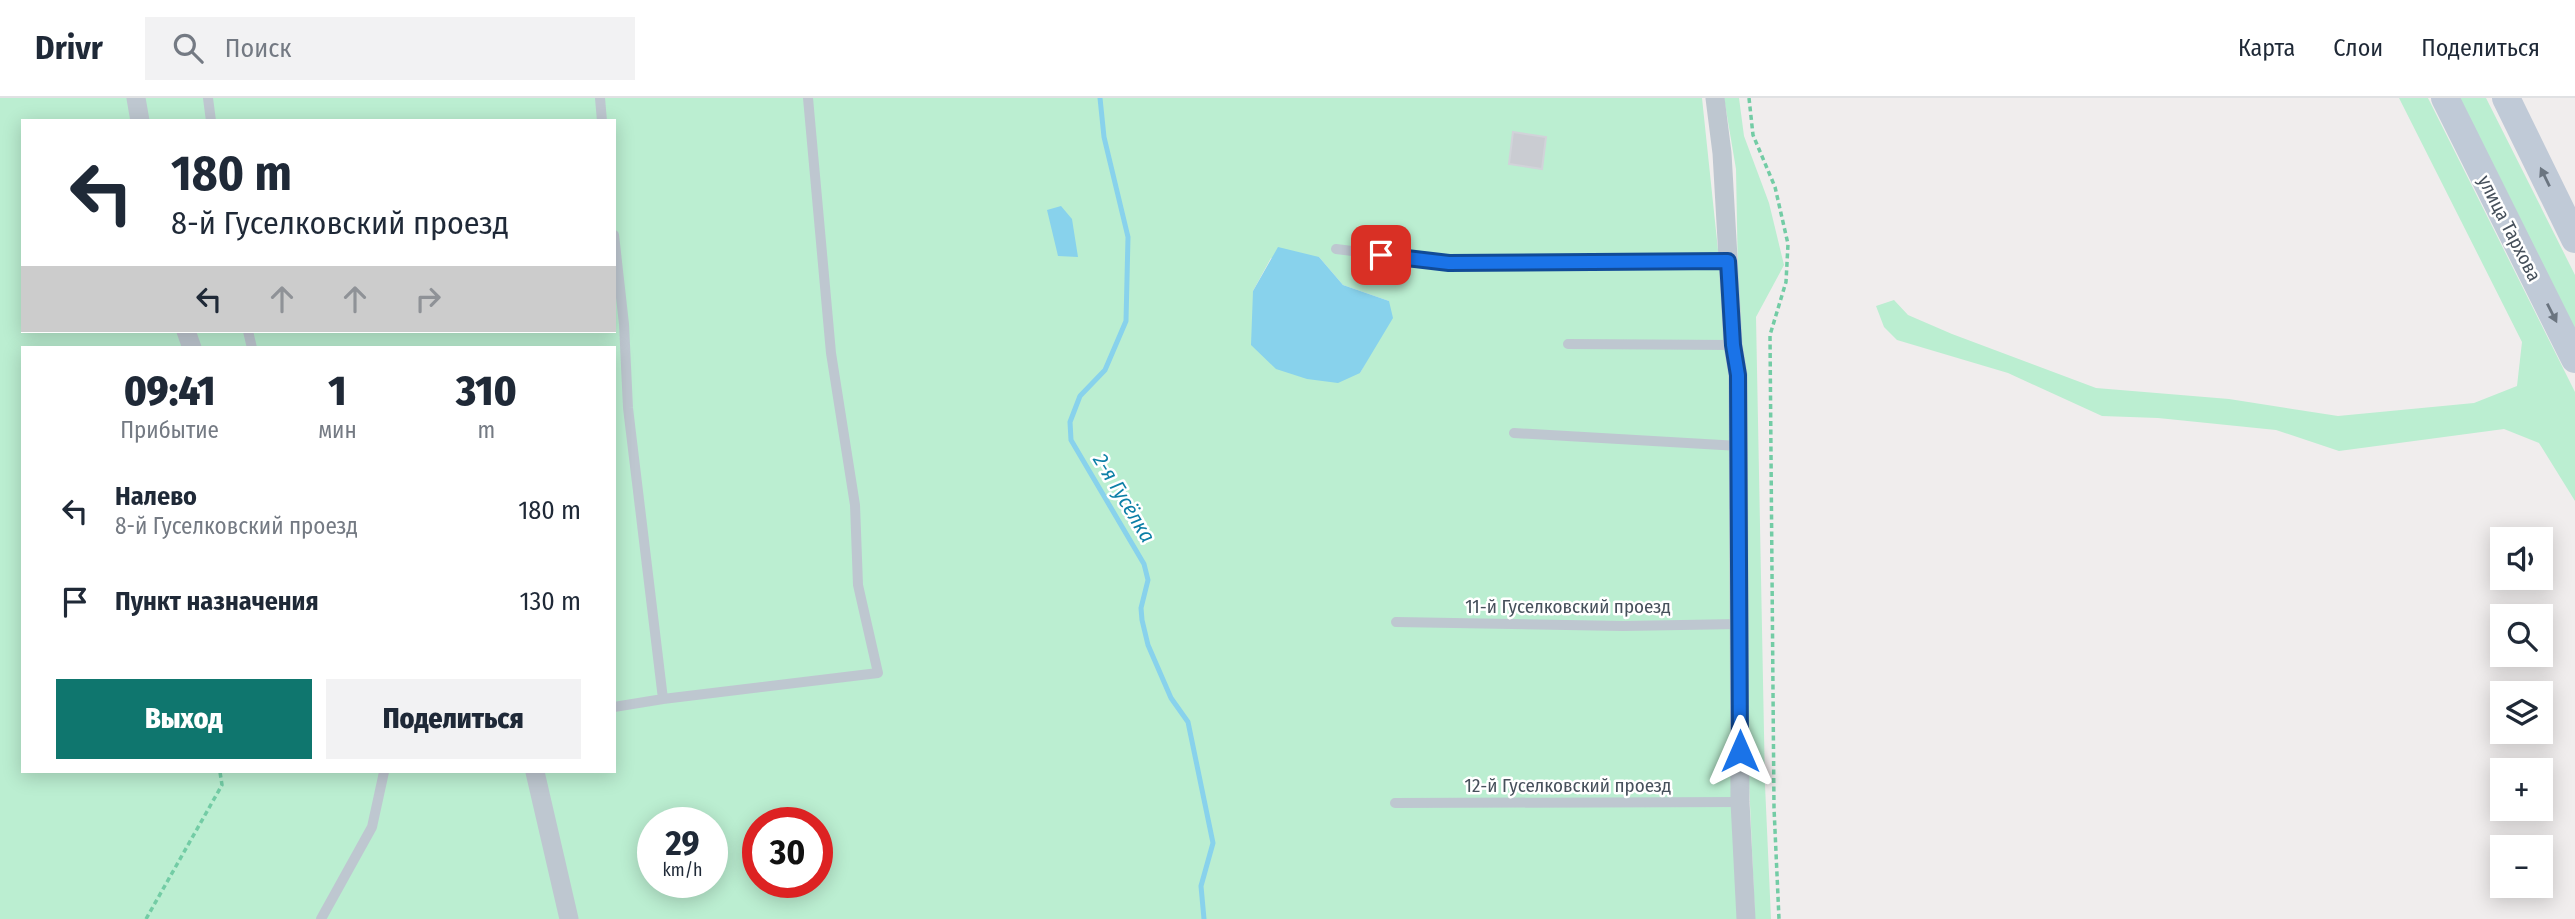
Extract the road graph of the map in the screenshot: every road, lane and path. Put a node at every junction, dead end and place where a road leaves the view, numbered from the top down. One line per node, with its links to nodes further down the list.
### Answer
1 (136, 98): 9 (street)
2 (208, 98): 10 (lane)
3 (600, 98): 11 (lane)
4 (808, 98): 23 (lane)
5 (1716, 98): 15 (street)
6 (1749, 98): 34 (path)
7 (2445, 98): 18 (main road, улица Тархова, one-way to 18)
8 (2506, 98): 12 (main road, one-way to 8)
9 (140, 119)
10 (211, 119)
11 (602, 119)
12 (2575, 239)
13 (1336, 249): 15 (lane)
14 (616, 253): 23 (lane)
15 (1728, 261): 17 (street)
16 (1568, 344): 17 (lane)
17 (1733, 345): 20 (street)
18 (2575, 359)
19 (1514, 433): 20 (lane)
20 (1739, 446): 22 (street)
21 (1396, 622): 22 (lane, 11-й Гуселковский проезд)
22 (1739, 624): 28 (street)
23 (663, 699): 24 (lane)
24 (616, 706)
25 (220, 773): 30 (path)
26 (384, 773): 31 (lane)
27 (535, 773): 32 (street)
28 (1740, 802): 29 (lane, 12-й Гуселковский проезд); 33 (street)
29 (1395, 803)
30 (146, 919)
31 (321, 919)
32 (569, 919)
33 (1746, 919)
34 (1779, 919)

